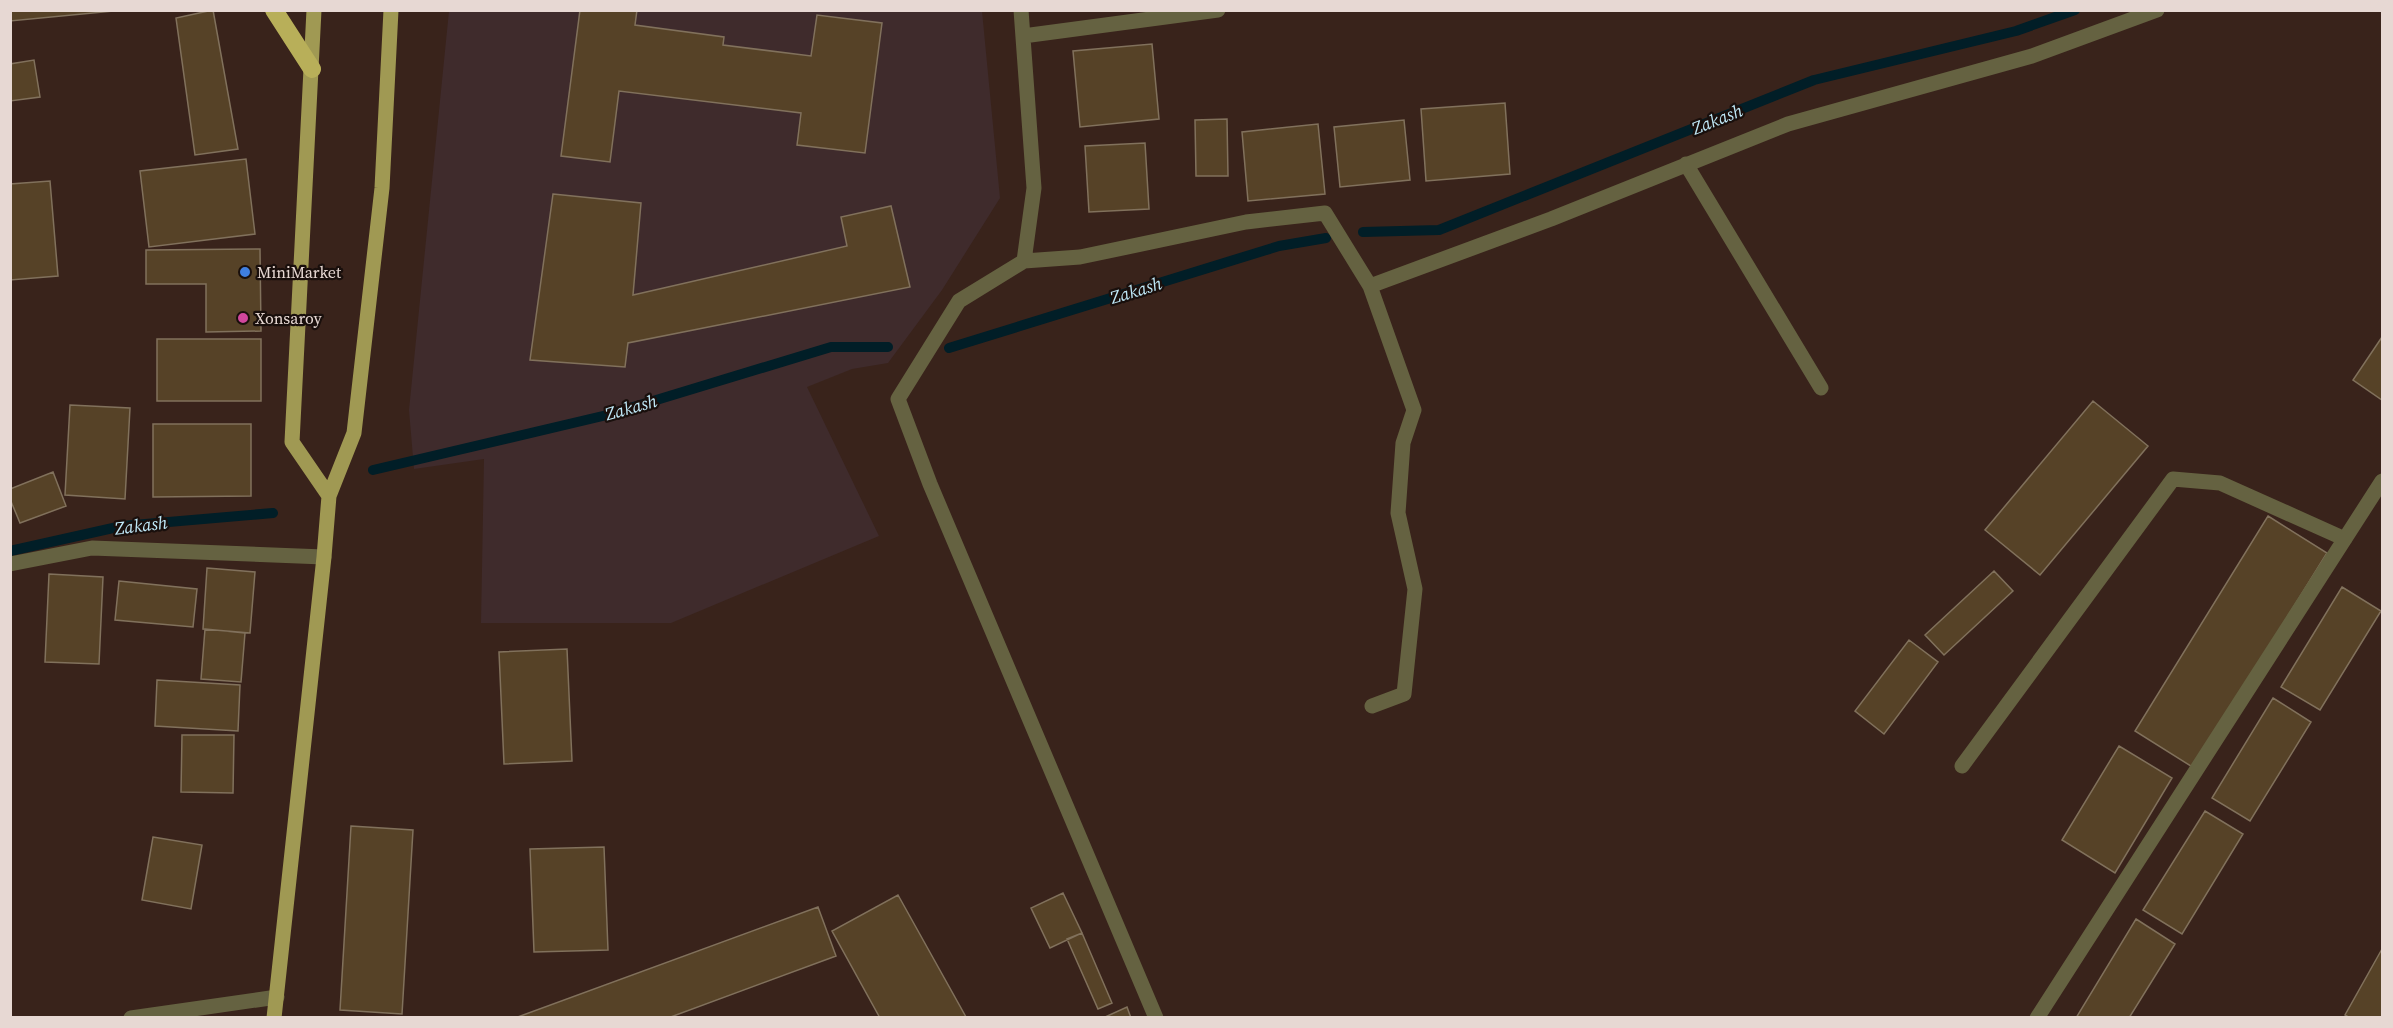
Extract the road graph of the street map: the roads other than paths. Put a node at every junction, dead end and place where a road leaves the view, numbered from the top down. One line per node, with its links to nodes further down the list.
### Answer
1 (274, 10): 8 (highway)
2 (314, 10): 8 (main road)
3 (390, 10): 14 (main road)
4 (1021, 10): 7 (street)
5 (1218, 10): 7 (street)
6 (2157, 10): 9 (street)
7 (1023, 36): 10 (street)
8 (312, 69): 14 (main road)
9 (1686, 164): 11 (street); 12 (street)
10 (1024, 261): 11 (street); 23 (street)
11 (1370, 286): 18 (street)
12 (1821, 388)
13 (2382, 481): 15 (street)
14 (329, 496): 16 (main road)
15 (2345, 539): 19 (street); 24 (street)
16 (324, 557): 17 (street); 20 (main road)
17 (10, 564)
18 (1372, 706)
19 (1962, 766)
20 (277, 997): 21 (street); 22 (main road)
21 (130, 1017)
22 (274, 1017)
23 (1156, 1017)
24 (2037, 1017)

